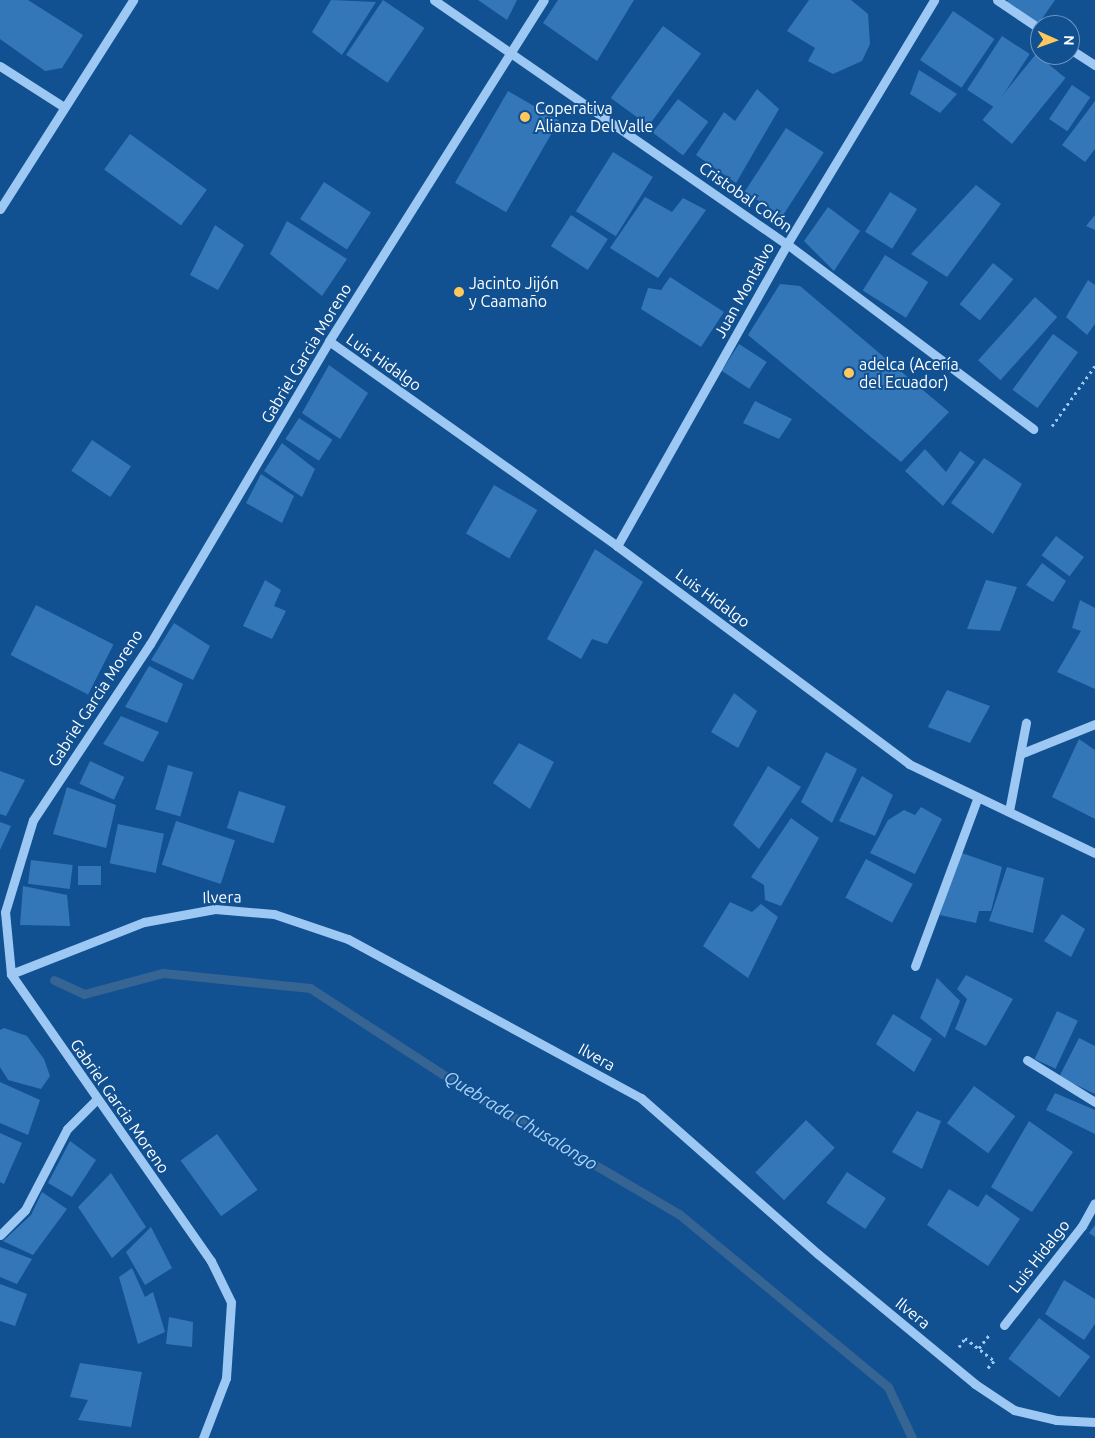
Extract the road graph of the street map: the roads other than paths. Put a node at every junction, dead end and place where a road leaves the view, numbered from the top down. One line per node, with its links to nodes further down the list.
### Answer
1 (133, 0): 11 (street)
2 (434, 0): 7 (street, Cristobal Colón)
3 (544, 0): 7 (street, Gabriel Garcia Moreno)
4 (934, 0): 13 (street, Juan Montalvo)
5 (997, 0): 6 (street)
6 (1030, 21)
7 (512, 54): 13 (street, Cristobal Colón); 14 (street, Gabriel Garcia Moreno)
8 (1080, 55): 9 (street)
9 (1095, 65)
10 (0, 66): 11 (street)
11 (64, 107): 12 (street)
12 (0, 209)
13 (787, 244): 15 (street, Cristobal Colón); 16 (street, Juan Montalvo)
14 (329, 341): 16 (street, Luis Hidalgo); 24 (street, Gabriel Garcia Moreno)
15 (1033, 429)
16 (617, 546): 20 (street, Luis Hidalgo)
17 (1026, 723): 19 (street)
18 (1095, 724): 19 (street)
19 (1020, 754): 21 (street)
20 (978, 796): 21 (street, Luis Hidalgo); 23 (street)
21 (1009, 811): 22 (street, Luis Hidalgo)
22 (1095, 853)
23 (914, 966)
24 (11, 974): 26 (street, Gabriel Garcia Moreno); 31 (street, Ilvera)
25 (1027, 1060): 27 (street)
26 (96, 1100): 29 (street); 32 (street, Gabriel Garcia Moreno)
27 (1095, 1102)
28 (1095, 1203): 30 (street, Luis Hidalgo)
29 (0, 1235)
30 (1004, 1325)
31 (1095, 1422)
32 (203, 1438)

